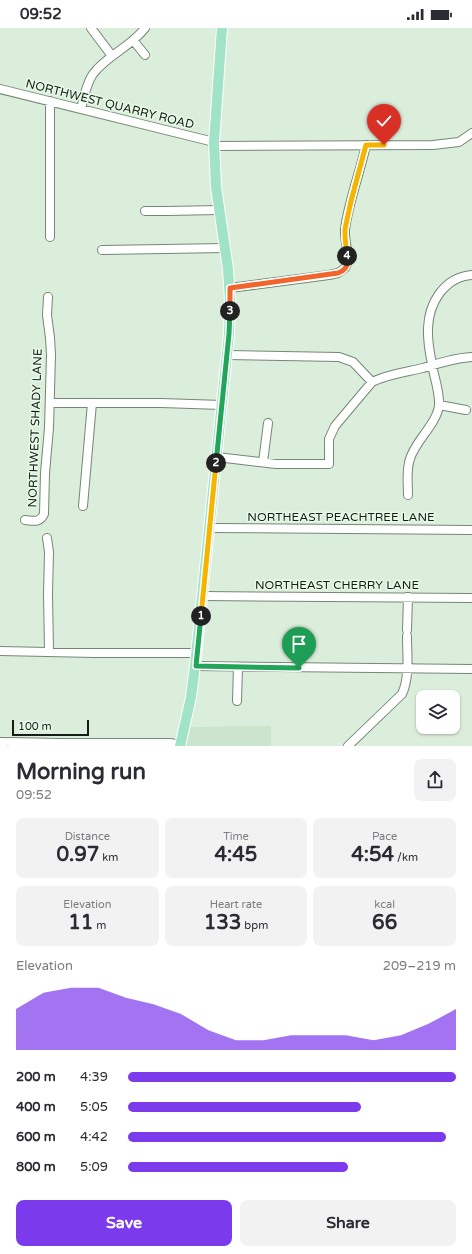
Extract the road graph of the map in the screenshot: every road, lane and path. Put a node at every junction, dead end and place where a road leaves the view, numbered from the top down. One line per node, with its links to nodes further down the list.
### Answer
1 (91, 28): 6 (street)
2 (145, 28): 4 (street)
3 (222, 28): 11 (main road)
4 (133, 40): 5 (street); 6 (street)
5 (145, 55)
6 (112, 56): 9 (street)
7 (0, 89): 8 (street, NORTHWEST QUARRY ROAD)
8 (50, 101): 9 (street, NORTHWEST QUARRY ROAD); 15 (street)
9 (81, 109): 11 (street, NORTHWEST QUARRY ROAD)
10 (472, 133): 12 (street, NORTHWEST QUARRY ROAD)
11 (214, 144): 12 (street, NORTHWEST QUARRY ROAD); 14 (main road)
12 (366, 145): 19 (street)
13 (145, 210): 14 (street)
14 (219, 210): 16 (main road)
15 (50, 237)
16 (226, 248): 17 (street); 19 (main road)
17 (102, 250)
18 (472, 275): 23 (street)
19 (230, 288): 21 (main road)
20 (48, 297): 25 (street, NORTHWEST SHADY LANE)
21 (227, 355): 24 (street); 27 (main road)
22 (472, 357): 23 (street)
23 (432, 365): 24 (street); 28 (street)
24 (372, 382): 32 (street)
25 (50, 403): 26 (street); 35 (street, NORTHWEST SHADY LANE)
26 (92, 403): 27 (street); 34 (street)
27 (222, 405): 31 (main road)
28 (439, 405): 29 (street); 33 (street)
29 (466, 410)
30 (268, 423): 32 (street)
31 (217, 458): 32 (street); 36 (main road)
32 (264, 462)
33 (408, 495)
34 (84, 506)
35 (25, 520)
36 (210, 528): 37 (street, NORTHEAST PEACHTREE LANE); 39 (main road)
37 (472, 530)
38 (47, 538): 43 (street)
39 (203, 596): 40 (street, NORTHEAST CHERRY LANE); 44 (main road)
40 (408, 597): 41 (street, NORTHEAST CHERRY LANE); 47 (street)
41 (472, 598)
42 (0, 651): 43 (street)
43 (49, 652): 44 (street)
44 (197, 653): 45 (main road)
45 (196, 666): 46 (street); 51 (main road)
46 (238, 667): 47 (street); 49 (street)
47 (406, 669): 48 (street); 52 (street)
48 (472, 669)
49 (237, 701)
50 (5, 742): 51 (street)
51 (180, 745)
52 (348, 746)

